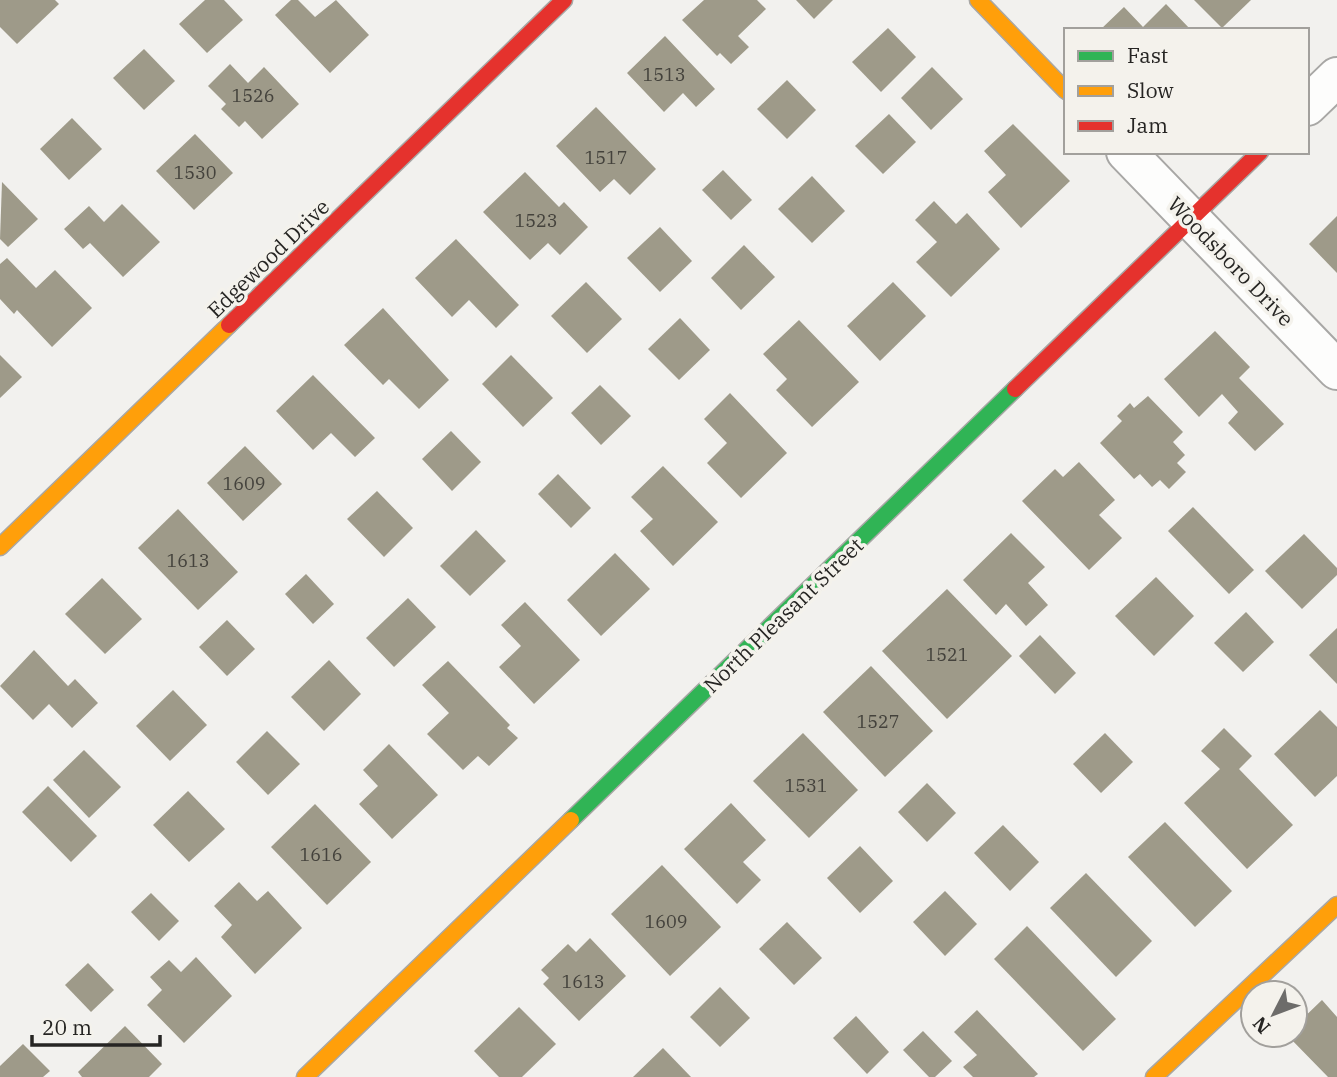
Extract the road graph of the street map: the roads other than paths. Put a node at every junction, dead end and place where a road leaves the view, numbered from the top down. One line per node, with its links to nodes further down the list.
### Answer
1 (564, 0): 10 (street, Edgewood Drive)
2 (978, 0): 4 (street)
3 (1337, 77): 5 (street)
4 (1064, 89)
5 (1309, 104)
6 (1128, 154): 8 (street, Woodsboro Drive)
7 (1258, 154): 8 (street, North Pleasant Street)
8 (1191, 220): 9 (street, Woodsboro Drive); 12 (street, North Pleasant Street)
9 (1337, 370)
10 (0, 547)
11 (1337, 905): 13 (street)
12 (305, 1077)
13 (1154, 1077)

